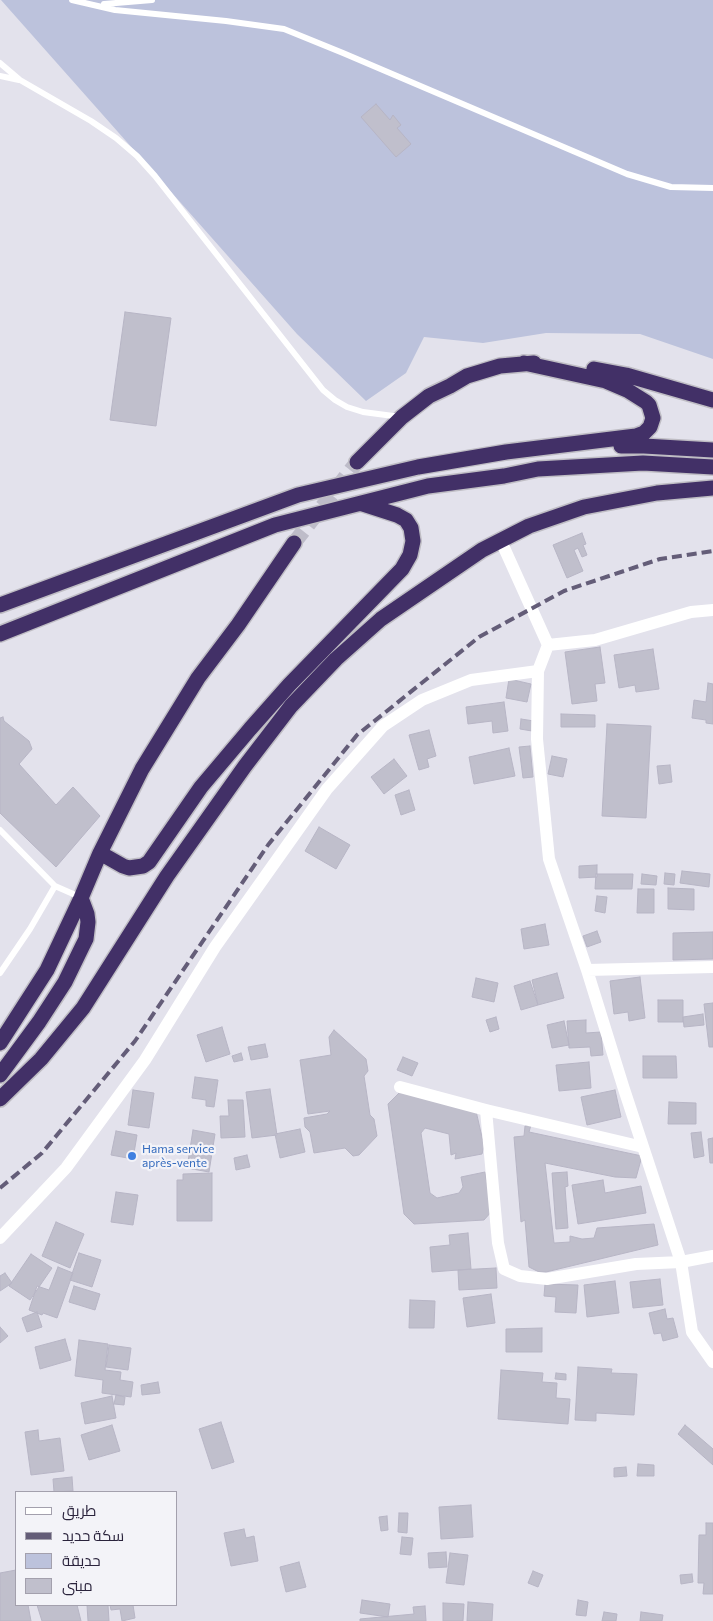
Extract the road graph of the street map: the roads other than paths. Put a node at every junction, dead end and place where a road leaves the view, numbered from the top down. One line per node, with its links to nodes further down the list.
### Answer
1 (72, 0): 3 (lane)
2 (152, 0): 3 (lane)
3 (92, 5): 7 (lane)
4 (0, 63): 6 (lane)
5 (0, 76): 6 (lane)
6 (20, 80): 10 (lane)
7 (713, 188)
8 (524, 363): 9 (highway); 10 (highway); 11 (highway)
9 (713, 400)
10 (402, 417): 13 (highway)
11 (539, 448): 12 (highway); 19 (highway)
12 (713, 450)
13 (357, 462)
14 (713, 467): 16 (highway)
15 (713, 488): 17 (highway)
16 (363, 504): 21 (highway); 25 (highway)
17 (501, 541): 22 (street); 34 (highway)
18 (294, 543): 25 (highway)
19 (0, 605)
20 (713, 610): 22 (street)
21 (0, 634)
22 (548, 645): 23 (street)
23 (538, 671): 29 (street); 37 (street)
24 (0, 830): 26 (lane)
25 (100, 853): 27 (highway)
26 (54, 886): 27 (lane); 30 (lane)
27 (81, 898): 31 (highway); 32 (highway)
28 (713, 968): 29 (street)
29 (587, 970): 36 (street)
30 (0, 972)
31 (0, 1043)
32 (0, 1075)
33 (400, 1087): 35 (street)
34 (0, 1099)
35 (486, 1110): 36 (street); 39 (street)
36 (643, 1147): 39 (street)
37 (0, 1238)
38 (713, 1256): 39 (street)
39 (681, 1262): 40 (street)
40 (713, 1362)

